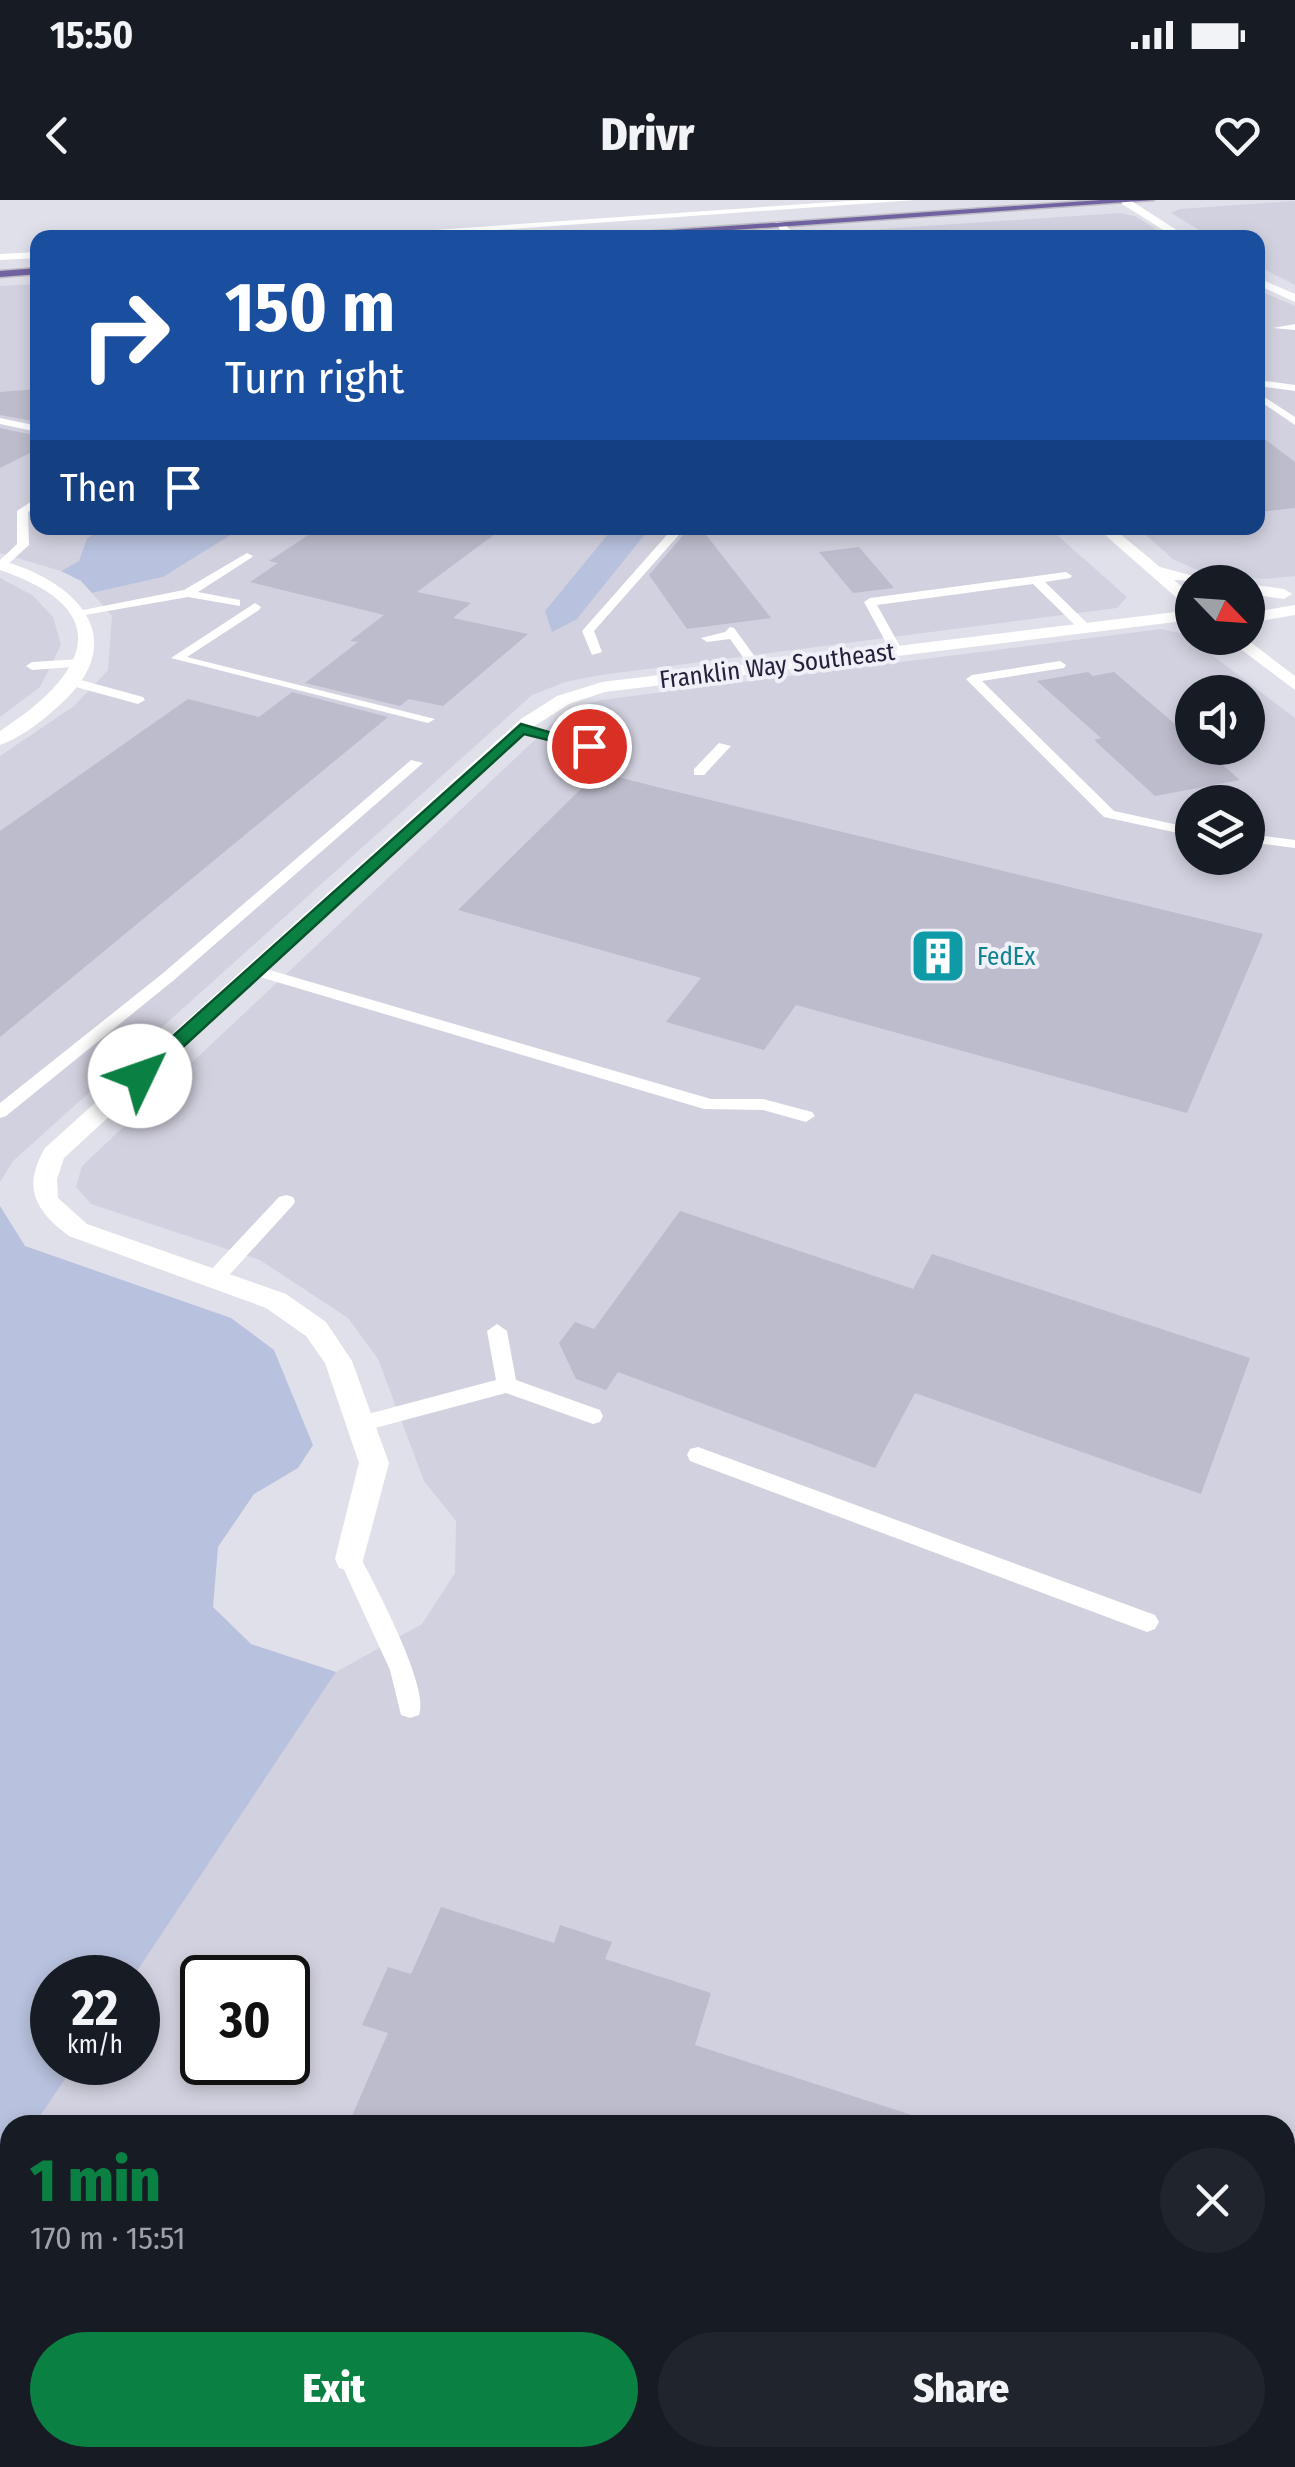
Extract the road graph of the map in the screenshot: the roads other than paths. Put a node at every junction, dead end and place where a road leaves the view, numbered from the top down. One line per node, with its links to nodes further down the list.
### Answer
1 (910, 200): 6 (street)
2 (1141, 200): 3 (main road); 4 (main road); 10 (street)
3 (1149, 200)
4 (1126, 202): 5 (main road); 9 (street)
5 (779, 224): 7 (main road); 8 (street)
6 (449, 230)
7 (700, 230)
8 (785, 230)
9 (1171, 230)
10 (1183, 230)
11 (30, 255): 12 (street)
12 (0, 257)
13 (30, 272): 14 (main road)
14 (0, 274)
15 (1265, 284): 16 (street)
16 (1295, 298)
17 (1295, 327): 18 (lane)
18 (1277, 328)
19 (1265, 384): 20 (lane)
20 (1295, 388)
21 (1265, 401): 23 (lane)
22 (0, 422): 24 (lane)
23 (1295, 422)
24 (30, 428)
25 (30, 505): 29 (lane)
26 (673, 535): 48 (lane)
27 (1112, 535): 30 (street)
28 (247, 556): 36 (lane)
29 (0, 565): 42 (street)
30 (1154, 570): 31 (street); 34 (street)
31 (1175, 575)
32 (1066, 576): 33 (lane)
33 (1036, 580): 45 (lane); 47 (lane)
34 (1175, 588)
35 (1265, 591): 37 (street)
36 (188, 593): 39 (lane); 42 (lane)
37 (1290, 593): 38 (street)
38 (1265, 597)
39 (236, 603)
40 (255, 608): 55 (lane)
41 (1295, 610): 43 (street)
42 (79, 612): 50 (street)
43 (1265, 615)
44 (1175, 617): 45 (street, Franklin Way Southeast)
45 (1083, 626): 47 (street, Franklin Way Southeast)
46 (707, 638): 54 (lane)
47 (896, 650): 54 (street, Franklin Way Southeast)
48 (596, 652)
49 (1256, 655): 57 (street)
50 (81, 664): 52 (lane); 56 (street)
51 (1060, 664): 66 (lane)
52 (32, 666)
53 (274, 667): 55 (lane)
54 (757, 668): 60 (street, Franklin Way Southeast)
55 (257, 678): 59 (lane)
56 (70, 681): 58 (lane); 61 (street)
57 (1295, 686)
58 (138, 700)
59 (428, 719)
60 (521, 729): 63 (lane); 69 (street, Franklin Way Southeast)
61 (0, 740)
62 (724, 746): 65 (lane)
63 (612, 751)
64 (416, 763): 70 (lane)
65 (700, 772)
66 (1175, 828)
67 (1265, 840): 68 (lane)
68 (1295, 844)
69 (256, 971): 71 (lane); 73 (street, Franklin Way Southeast)
70 (0, 1112)
71 (806, 1116)
72 (286, 1200): 73 (lane)
73 (214, 1279): 77 (street, Franklin Way Southeast)
74 (497, 1331): 75 (lane)
75 (507, 1386): 76 (lane); 77 (lane)
76 (593, 1416)
77 (360, 1424): 79 (street, Franklin Way Southeast)
78 (698, 1455): 80 (lane)
79 (350, 1559): 81 (lane)
80 (1147, 1622)
81 (410, 1708)

